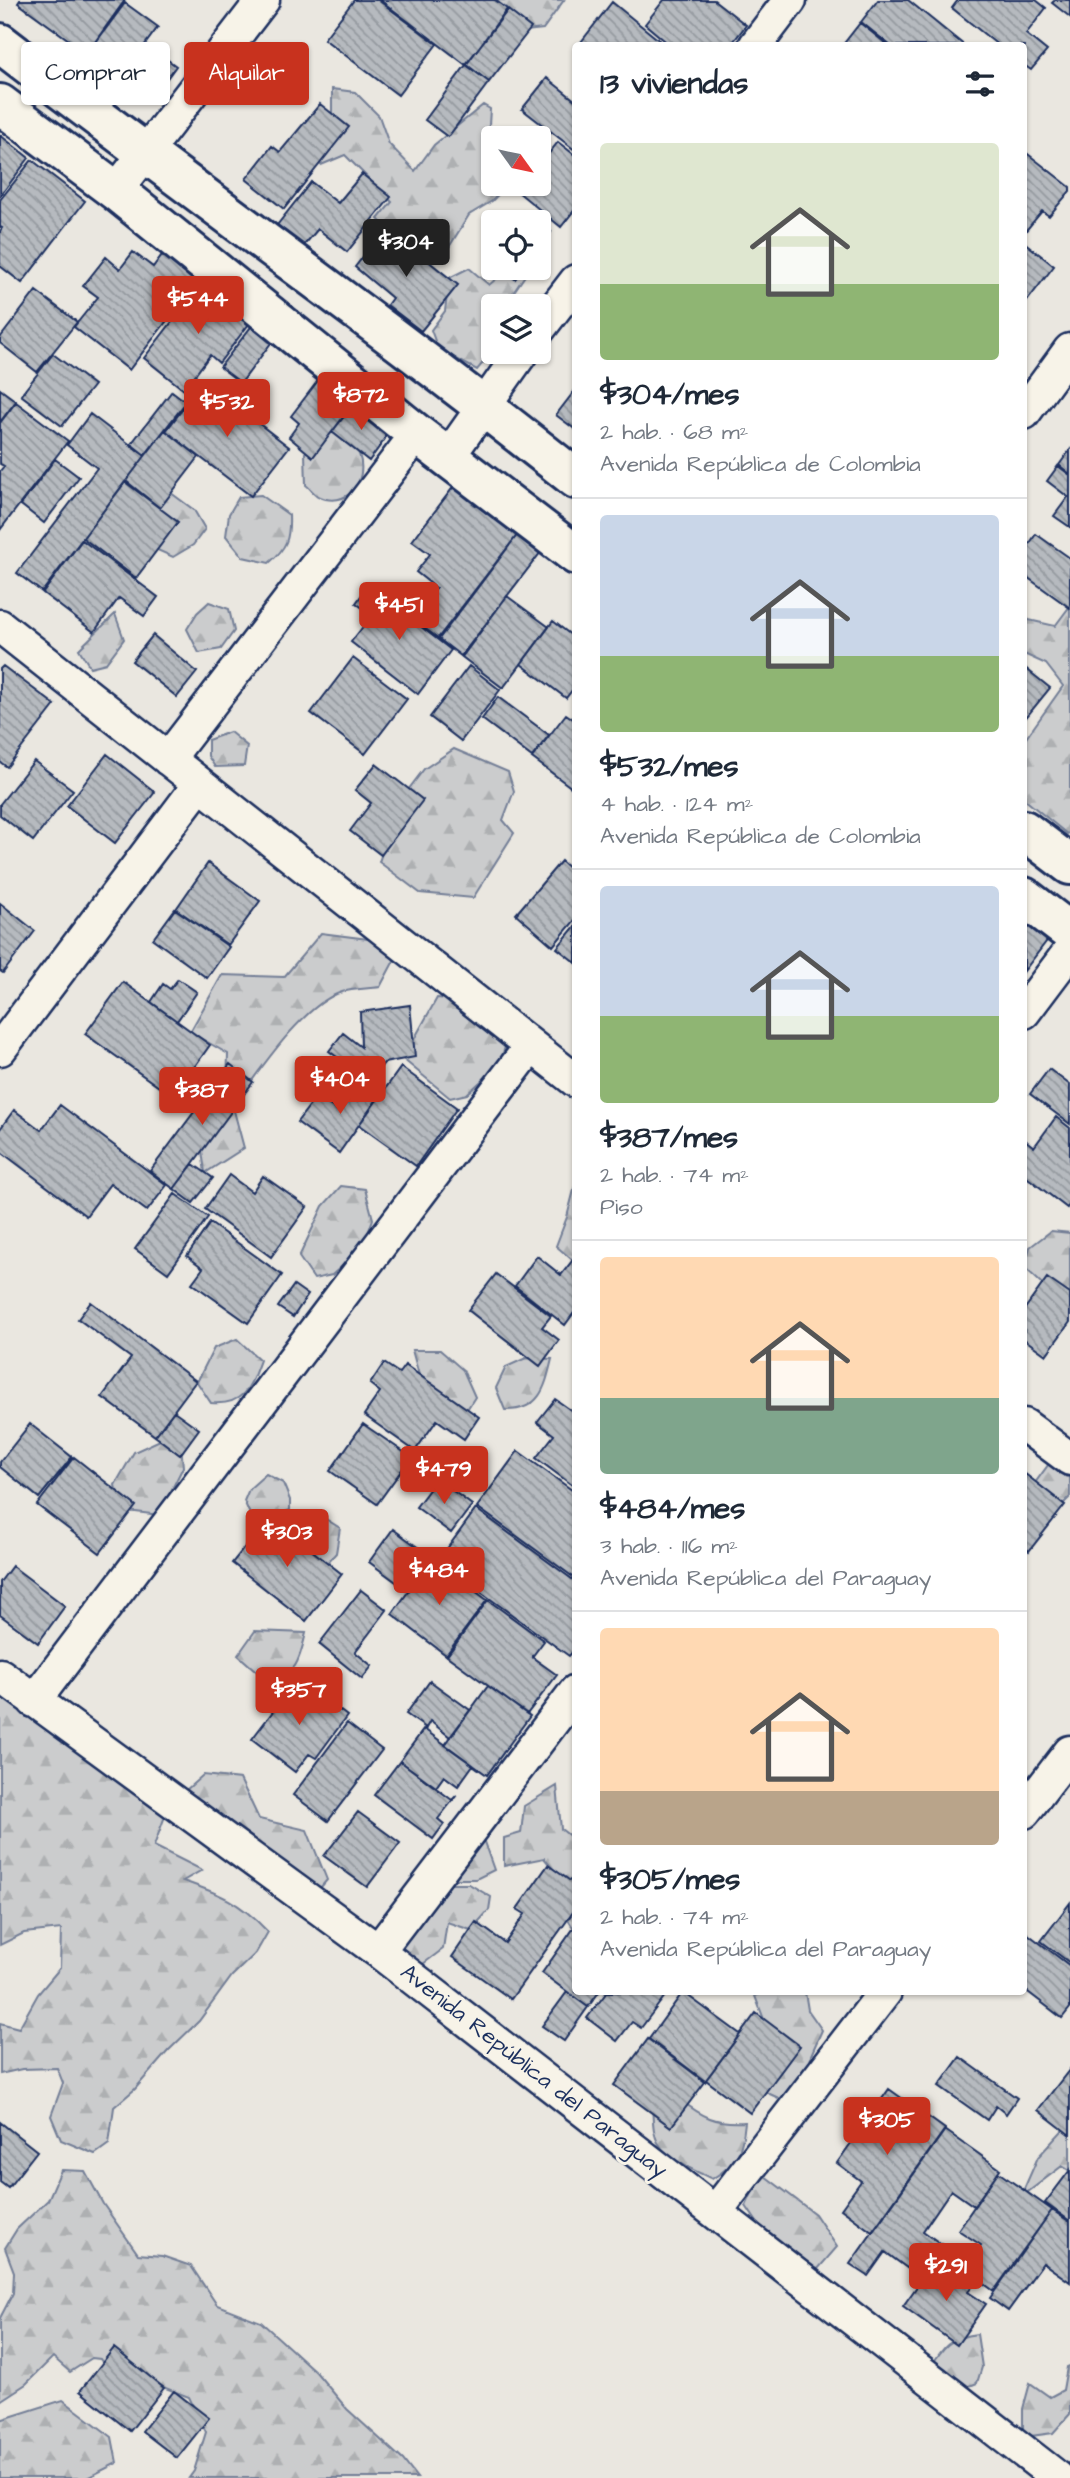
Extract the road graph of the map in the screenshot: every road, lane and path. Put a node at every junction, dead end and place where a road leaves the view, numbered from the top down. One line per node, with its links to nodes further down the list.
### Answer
1 (263, 0): 6 (street)
2 (790, 0): 3 (street)
3 (758, 42)
4 (0, 43): 6 (street)
5 (0, 104): 7 (street)
6 (144, 154): 7 (street); 12 (street)
7 (116, 191): 14 (street)
8 (572, 286): 9 (street)
9 (551, 313)
10 (1069, 352): 13 (street)
11 (513, 364): 12 (street)
12 (484, 405): 15 (street); 16 (street)
13 (1027, 409)
14 (417, 434): 15 (street); 19 (street)
15 (448, 457): 17 (street)
16 (572, 476)
17 (572, 552)
18 (0, 626): 19 (street)
19 (167, 759): 20 (street)
20 (199, 785): 27 (street); 28 (street)
21 (1027, 832): 22 (street)
22 (1070, 865)
23 (1027, 899): 24 (street)
24 (1070, 932)
25 (1070, 951): 26 (street)
26 (1027, 1008)
27 (531, 1046): 29 (street); 34 (street)
28 (0, 1049)
29 (572, 1078)
30 (1027, 1427): 31 (street)
31 (1070, 1459)
32 (0, 1675): 34 (street, Avenida República del Paraguay)
33 (572, 1696): 37 (street)
34 (34, 1701): 37 (street, Avenida República del Paraguay)
35 (1070, 1752): 36 (street)
36 (1027, 1808)
37 (378, 1951): 39 (street, Avenida República del Paraguay)
38 (883, 1995): 39 (street)
39 (716, 2211): 41 (street, Avenida República del Paraguay)
40 (1070, 2472): 42 (street)
41 (1058, 2478)
42 (1065, 2478)

